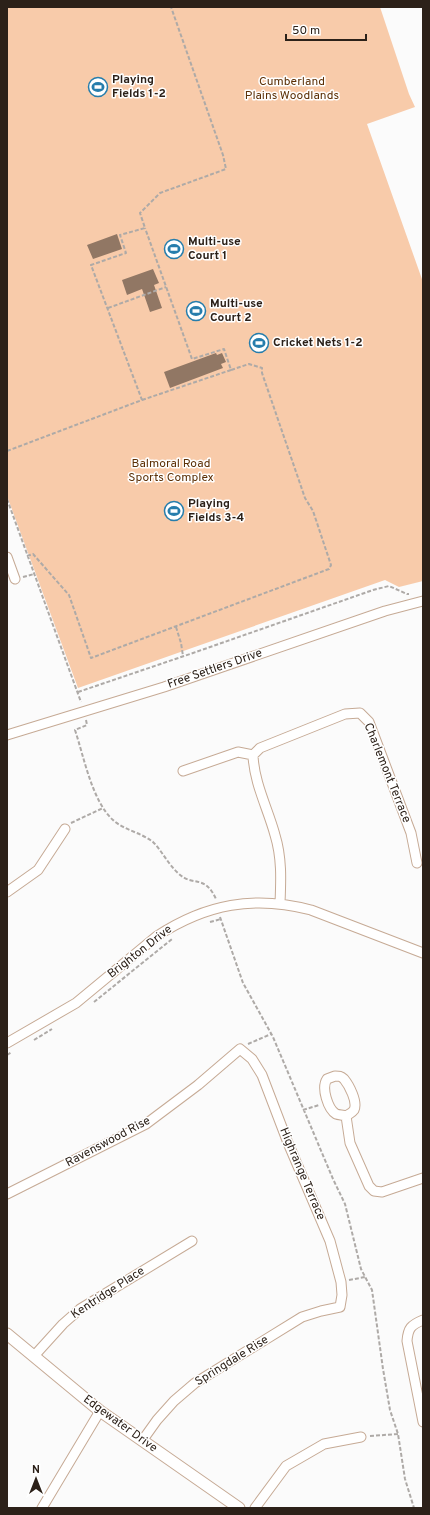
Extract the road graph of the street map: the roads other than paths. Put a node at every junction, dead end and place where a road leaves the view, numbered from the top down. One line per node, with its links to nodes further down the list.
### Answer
1 (7, 557): 2 (street)
2 (15, 579)
3 (423, 601): 4 (street, Free Settlers Drive)
4 (7, 735)
5 (253, 755): 6 (street); 8 (street, Charlemont Terrace); 10 (street)
6 (183, 770)
7 (65, 829): 9 (street)
8 (417, 863)
9 (7, 892)
10 (280, 903): 11 (street, Brighton Drive); 12 (street, Brighton Drive)
11 (423, 953)
12 (7, 1043)
13 (240, 1049): 16 (street, Ravenswood Rise); 18 (street, Highrange Terrace)
14 (346, 1116): 15 (street)
15 (423, 1178)
16 (7, 1194)
17 (192, 1241): 21 (street, Kentridge Place)
18 (340, 1307): 25 (street, Springdale Rise)
19 (423, 1320): 23 (street)
20 (7, 1334): 21 (street, Edgewater Drive)
21 (34, 1356): 22 (street, Edgewater Drive)
22 (100, 1412): 25 (street, Edgewater Drive); 26 (street)
23 (423, 1422)
24 (361, 1437): 28 (street)
25 (142, 1441): 27 (street, Edgewater Drive)
26 (42, 1508)
27 (239, 1508)
28 (255, 1508)

